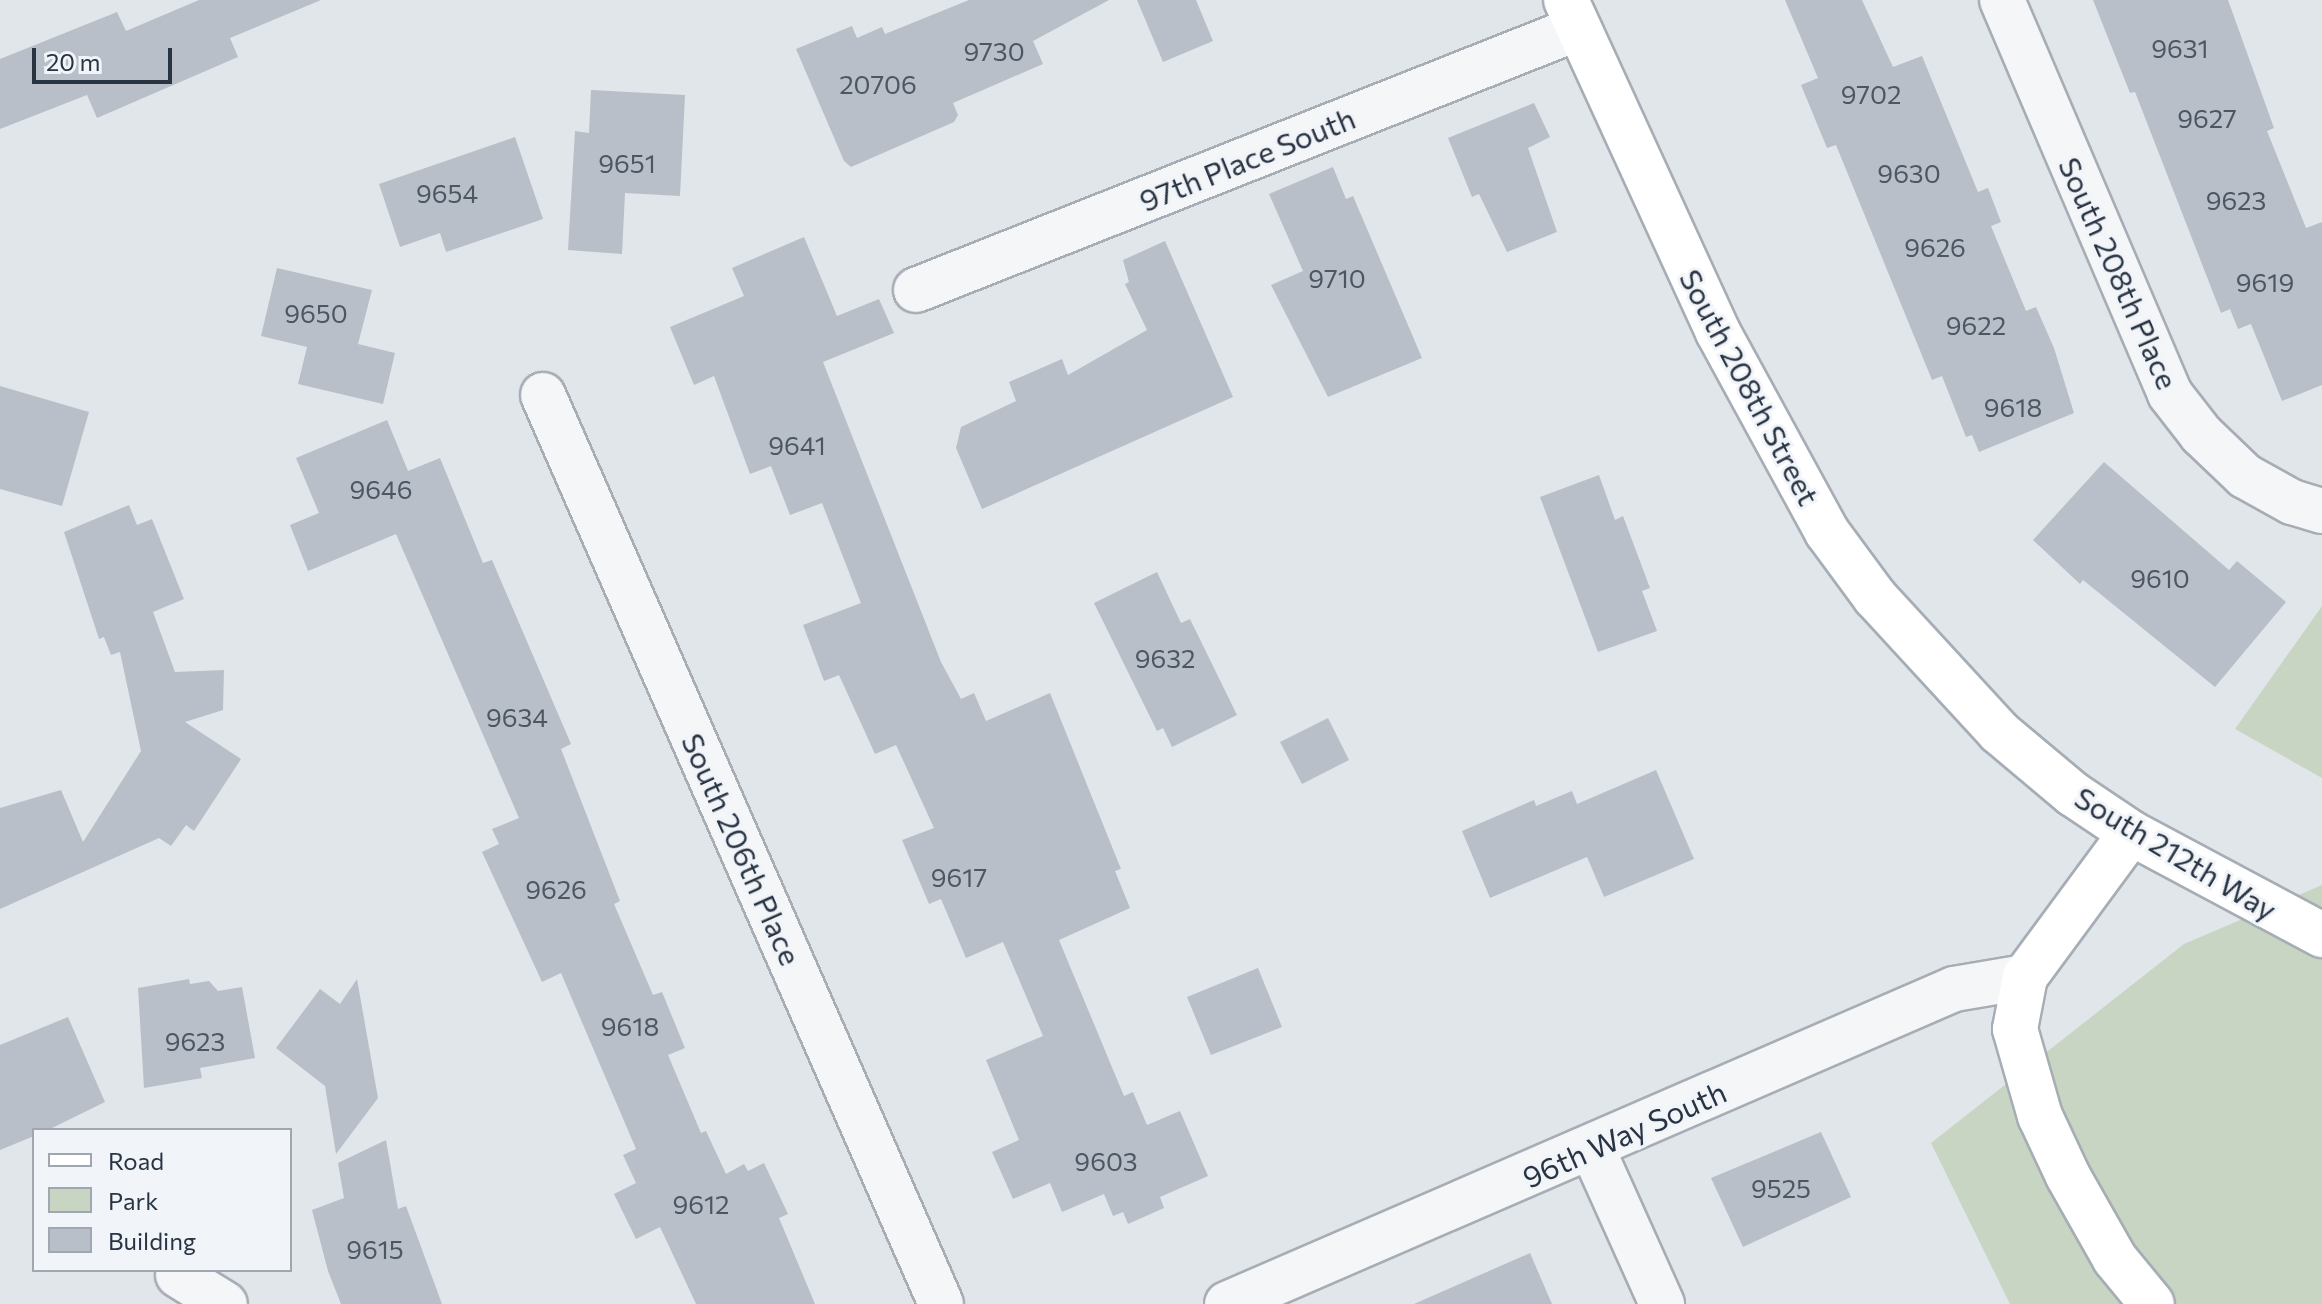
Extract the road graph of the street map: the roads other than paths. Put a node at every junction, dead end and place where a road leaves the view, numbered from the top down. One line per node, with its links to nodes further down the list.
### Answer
1 (2002, 0): 5 (street, South 208th Place)
2 (1572, 14): 3 (street, 97th Place South); 6 (main road, South 208th Street)
3 (916, 290)
4 (543, 395): 13 (street, South 206th Place)
5 (2307, 507)
6 (1999, 732): 7 (main road, South 212th Way)
7 (2131, 833): 8 (main road, South 212th Way); 9 (main road)
8 (2322, 935)
9 (2025, 977): 10 (street, 96th Way South); 16 (main road)
10 (1592, 1148): 14 (street, 96th Way South); 15 (street)
11 (178, 1275): 12 (street)
12 (225, 1304)
13 (941, 1304)
14 (1227, 1304)
15 (1662, 1304)
16 (2152, 1304)

